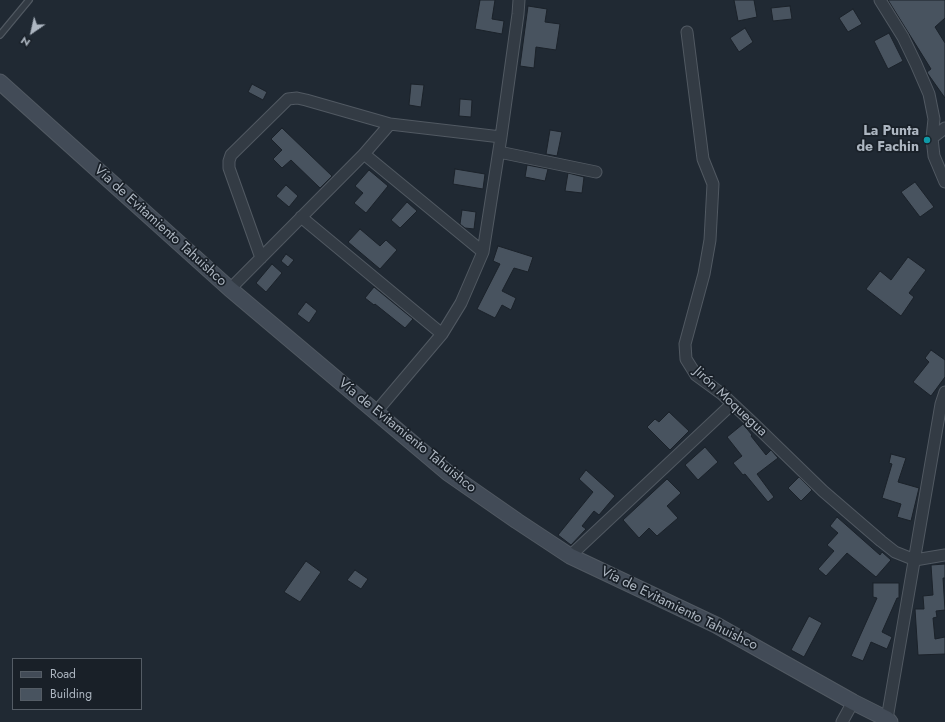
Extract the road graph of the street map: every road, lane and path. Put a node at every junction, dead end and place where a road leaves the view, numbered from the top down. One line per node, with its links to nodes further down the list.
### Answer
1 (29, 0): 5 (lane)
2 (519, 0): 9 (street)
3 (880, 0): 10 (street)
4 (687, 32): 21 (street, Jirón Moquegua)
5 (0, 35)
6 (0, 82): 18 (main road, Vía de Evitamiento Tahuishco)
7 (390, 124): 9 (street); 12 (street); 17 (street)
8 (945, 128): 10 (street)
9 (501, 137): 11 (street)
10 (932, 138): 14 (street)
11 (499, 152): 13 (street); 16 (street)
12 (364, 154): 15 (street); 16 (street)
13 (596, 172)
14 (945, 182)
15 (301, 217): 17 (street); 19 (street)
16 (483, 252): 19 (street)
17 (261, 258): 18 (street)
18 (230, 289): 22 (main road, Vía de Evitamiento Tahuishco)
19 (442, 334): 22 (street)
20 (945, 392): 25 (street)
21 (732, 404): 24 (street); 25 (street, Jirón Moquegua)
22 (376, 412): 24 (main road, Vía de Evitamiento Tahuishco)
23 (945, 555): 25 (street)
24 (570, 556): 26 (main road, Vía de Evitamiento Tahuishco)
25 (915, 560): 27 (street)
26 (853, 702): 27 (main road, Vía de Evitamiento Tahuishco); 28 (street)
27 (888, 720)
28 (842, 722)

